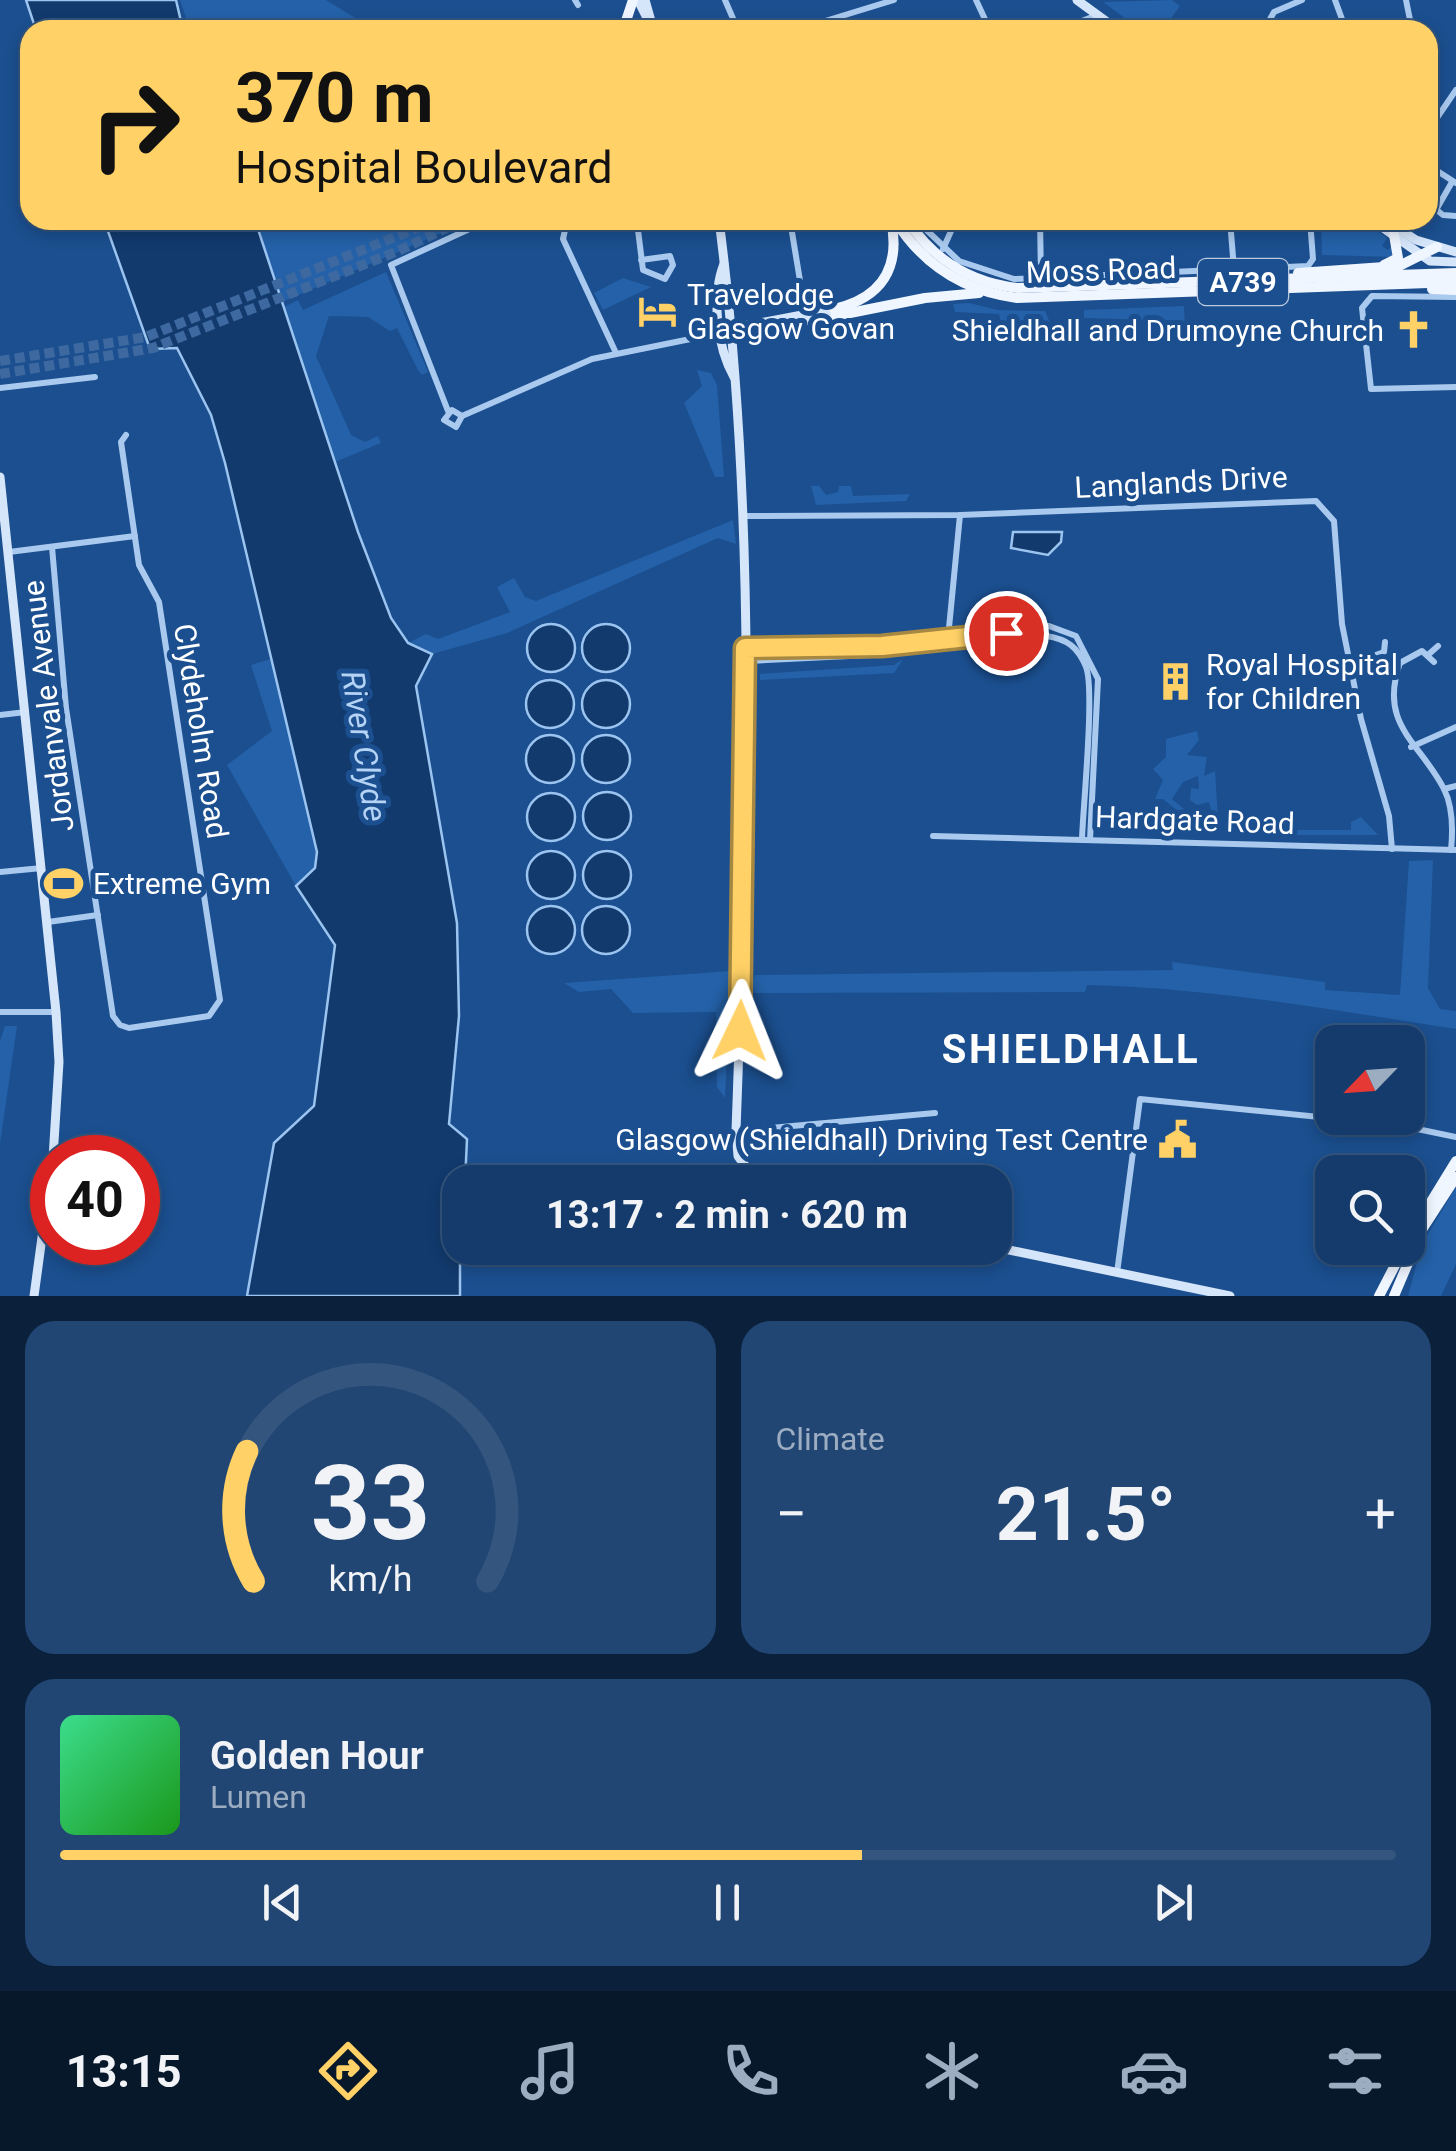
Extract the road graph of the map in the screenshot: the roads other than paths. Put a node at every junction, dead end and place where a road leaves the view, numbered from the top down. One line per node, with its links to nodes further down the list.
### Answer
1 (725, 0): 6 (street)
2 (894, 0): 7 (street)
3 (1078, 0): 5 (street)
4 (1302, 0): 10 (street)
5 (1098, 14): 8 (street); 9 (street)
6 (733, 20)
7 (829, 20)
8 (1090, 20)
9 (1106, 20)
10 (1270, 20)
11 (1456, 90): 12 (street)
12 (1438, 116)
13 (1454, 183): 14 (street)
14 (1438, 207)
15 (467, 230): 56 (street)
16 (565, 230): 51 (street)
17 (637, 230): 35 (street)
18 (720, 230): 37 (street)
19 (792, 230): 48 (street)
20 (894, 230): 47 (main road)
21 (901, 230): 45 (main road, Moss Road / A739)
22 (915, 230): 43 (main road, Moss Road / A739)
23 (925, 230): 32 (street)
24 (951, 230): 32 (street)
25 (1040, 230): 41 (street)
26 (1231, 230): 39 (street)
27 (1310, 230): 39 (street)
28 (1387, 230): 30 (street)
29 (1404, 230): 31 (street)
30 (1394, 235): 34 (street); 38 (main road)
31 (1437, 247): 33 (street); 34 (main road)
32 (942, 249): 41 (street)
33 (1456, 252)
34 (1422, 256): 36 (street); 38 (main road)
35 (641, 260): 35 (street)
36 (1456, 262)
37 (724, 264): 49 (street); 50 (street)
38 (1379, 267): 43 (main road)
39 (1234, 269): 41 (street)
40 (1456, 272): 43 (main road, Moss Road / A739)
41 (1041, 277)
42 (1456, 282): 44 (main road, Moss Road / A739)
43 (1217, 283)
44 (1316, 287): 45 (main road, Moss Road / A739); 46 (main road)
45 (990, 294): 47 (main road)
46 (1456, 294): 54 (street)
47 (834, 312): 48 (street)
48 (806, 318): 49 (street)
49 (732, 331): 50 (street); 53 (street)
50 (720, 333): 51 (street); 53 (street)
51 (616, 353): 57 (street)
52 (95, 377): 55 (street)
53 (736, 381): 61 (street)
54 (1456, 387)
55 (0, 388)
56 (448, 411): 57 (street); 57 (street)
57 (462, 416)
58 (126, 435): 62 (street, Clydeholm Road)
59 (0, 476): 64 (street)
60 (960, 515): 61 (street, Langlands Drive); 65 (street); 84 (street, Langlands Drive)
61 (746, 516): 68 (street)
62 (134, 536): 63 (street); 92 (street, Clydeholm Road)
63 (52, 547): 64 (street); 88 (street, Jordanvale Avenue)
64 (9, 552): 76 (street)
65 (948, 639): 68 (street); 69 (street); 83 (street)
66 (1385, 642): 70 (street)
67 (1438, 646): 71 (street)
68 (745, 648): 73 (street)
69 (948, 648): 73 (street); 83 (street)
70 (1384, 652): 72 (street); 74 (street)
71 (1429, 654): 74 (street); 75 (street)
72 (1373, 656)
73 (745, 660): 94 (street)
74 (1400, 662): 79 (street)
75 (1434, 662)
76 (26, 712): 77 (street); 86 (street)
77 (0, 715)
78 (1456, 727): 79 (street)
79 (1411, 747): 81 (street)
80 (1456, 786): 81 (street)
81 (1444, 789): 85 (street)
82 (933, 836): 83 (street, Hardgate Road)
83 (1086, 839): 84 (street, Hardgate Road)
84 (1392, 849): 85 (street, Hardgate Road)
85 (1454, 850)
86 (42, 868): 87 (street); 89 (street)
87 (0, 872)
88 (98, 915): 89 (street); 92 (street, Jordanvale Avenue)
89 (48, 922): 91 (street)
90 (0, 1012): 91 (street)
91 (56, 1012): 95 (street)
92 (129, 1028)
93 (934, 1114): 94 (street)
94 (736, 1132): 98 (street)
95 (54, 1135)
96 (1456, 1137): 104 (street)
97 (1456, 1161): 100 (main road)
98 (745, 1165)
99 (1456, 1177): 108 (main road)
100 (1425, 1212)
101 (1012, 1250): 104 (street)
102 (38, 1265): 105 (street)
103 (1395, 1265): 107 (main road)
104 (1117, 1273): 106 (street)
105 (34, 1296)
106 (1230, 1296)
107 (1379, 1296)
108 (1394, 1296)

